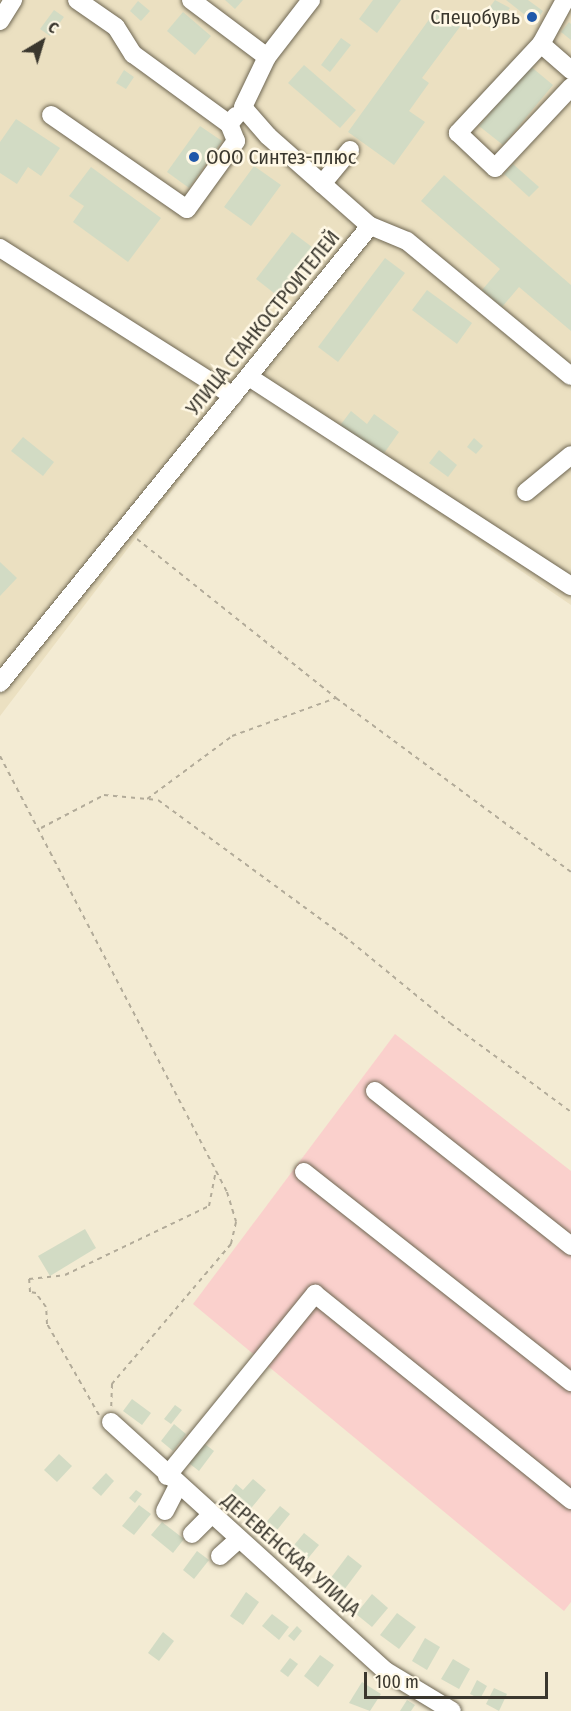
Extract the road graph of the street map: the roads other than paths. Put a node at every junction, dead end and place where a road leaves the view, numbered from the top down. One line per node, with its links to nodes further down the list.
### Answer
1 (13, 0): 6 (street)
2 (77, 0): 13 (street)
3 (191, 0): 8 (street)
4 (311, 0): 8 (street)
5 (565, 0): 7 (street)
6 (0, 21)
7 (541, 44): 9 (street); 10 (street)
8 (267, 57): 11 (street)
9 (571, 70)
10 (571, 87)
11 (243, 107): 13 (street); 15 (street, УЛИЦА СТАНКОСТРОИТЕЛЕЙ)
12 (51, 115): 13 (street)
13 (230, 124)
14 (350, 150): 15 (street)
15 (322, 184): 16 (street, УЛИЦА СТАНКОСТРОИТЕЛЕЙ)
16 (366, 224): 18 (street); 19 (street, УЛИЦА СТАНКОСТРОИТЕЛЕЙ)
17 (0, 248): 20 (street)
18 (571, 376)
19 (249, 377): 20 (street, УЛИЦА СТАНКОСТРОИТЕЛЕЙ); 23 (street)
20 (233, 396): 24 (street, УЛИЦА СТАНКОСТРОИТЕЛЕЙ)
21 (571, 455): 22 (street)
22 (526, 492)
23 (571, 586)
24 (0, 683)
25 (375, 1091): 27 (street)
26 (304, 1172): 28 (street)
27 (571, 1246)
28 (571, 1382)
29 (111, 1422): 30 (street, ДЕРЕВЕНСКАЯ УЛИЦА)
30 (172, 1481): 31 (street); 32 (street); 33 (street, ДЕРЕВЕНСКАЯ УЛИЦА)
31 (571, 1500)
32 (165, 1511)
33 (211, 1515): 34 (street); 35 (street, ДЕРЕВЕНСКАЯ УЛИЦА)
34 (192, 1534)
35 (238, 1540): 36 (street); 37 (street, ДЕРЕВЕНСКАЯ УЛИЦА)
36 (220, 1556)
37 (452, 1711)

